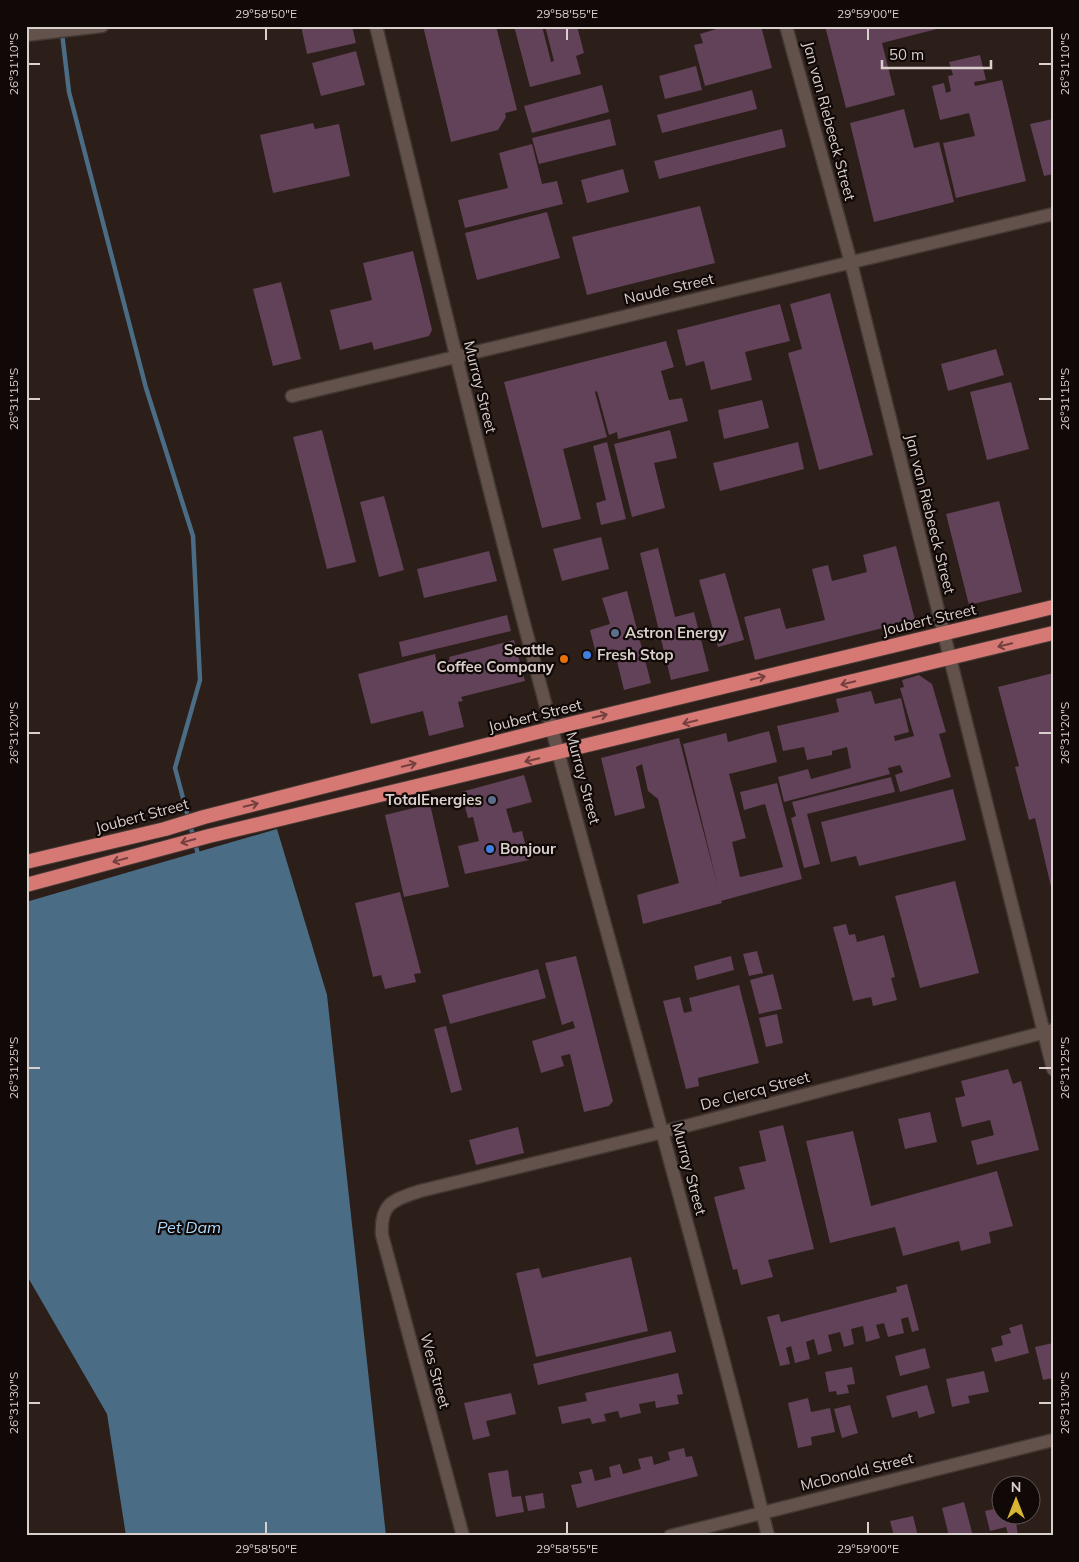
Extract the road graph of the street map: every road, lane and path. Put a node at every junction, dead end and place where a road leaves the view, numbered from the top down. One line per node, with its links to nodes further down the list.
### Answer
1 (102, 26): 4 (street)
2 (376, 26): 7 (street, Murray Street)
3 (786, 26): 6 (street, Jan van Riebeeck Street)
4 (32, 34)
5 (1053, 214): 6 (street, Naude Street)
6 (851, 263): 7 (street, Naude Street); 11 (street, Jan van Riebeeck Street)
7 (456, 357): 8 (street, Naude Street); 13 (street, Murray Street)
8 (292, 396)
9 (1053, 608): 11 (highway, Joubert Street)
10 (1053, 633): 12 (highway, one-way to 12)
11 (942, 634): 12 (street, Jan van Riebeeck Street); 13 (highway, Joubert Street, one-way to 11)
12 (950, 659): 14 (highway, one-way to 14); 17 (street, Jan van Riebeeck Street)
13 (553, 728): 14 (street, Murray Street); 15 (highway, Joubert Street, one-way to 13)
14 (559, 753): 16 (highway, one-way to 16); 19 (street, Murray Street)
15 (26, 862)
16 (26, 885)
17 (1048, 1031): 18 (street, Jan van Riebeeck Street); 19 (street, De Clercq Street)
18 (1053, 1069)
19 (663, 1132): 20 (street, De Clercq Street); 22 (street, Murray Street)
20 (383, 1214): 23 (street, Wes Street)
21 (1053, 1440): 22 (street, McDonald Street)
22 (762, 1513): 24 (street, McDonald Street); 25 (street, Murray Street)
23 (462, 1536)
24 (670, 1536)
25 (768, 1536)

